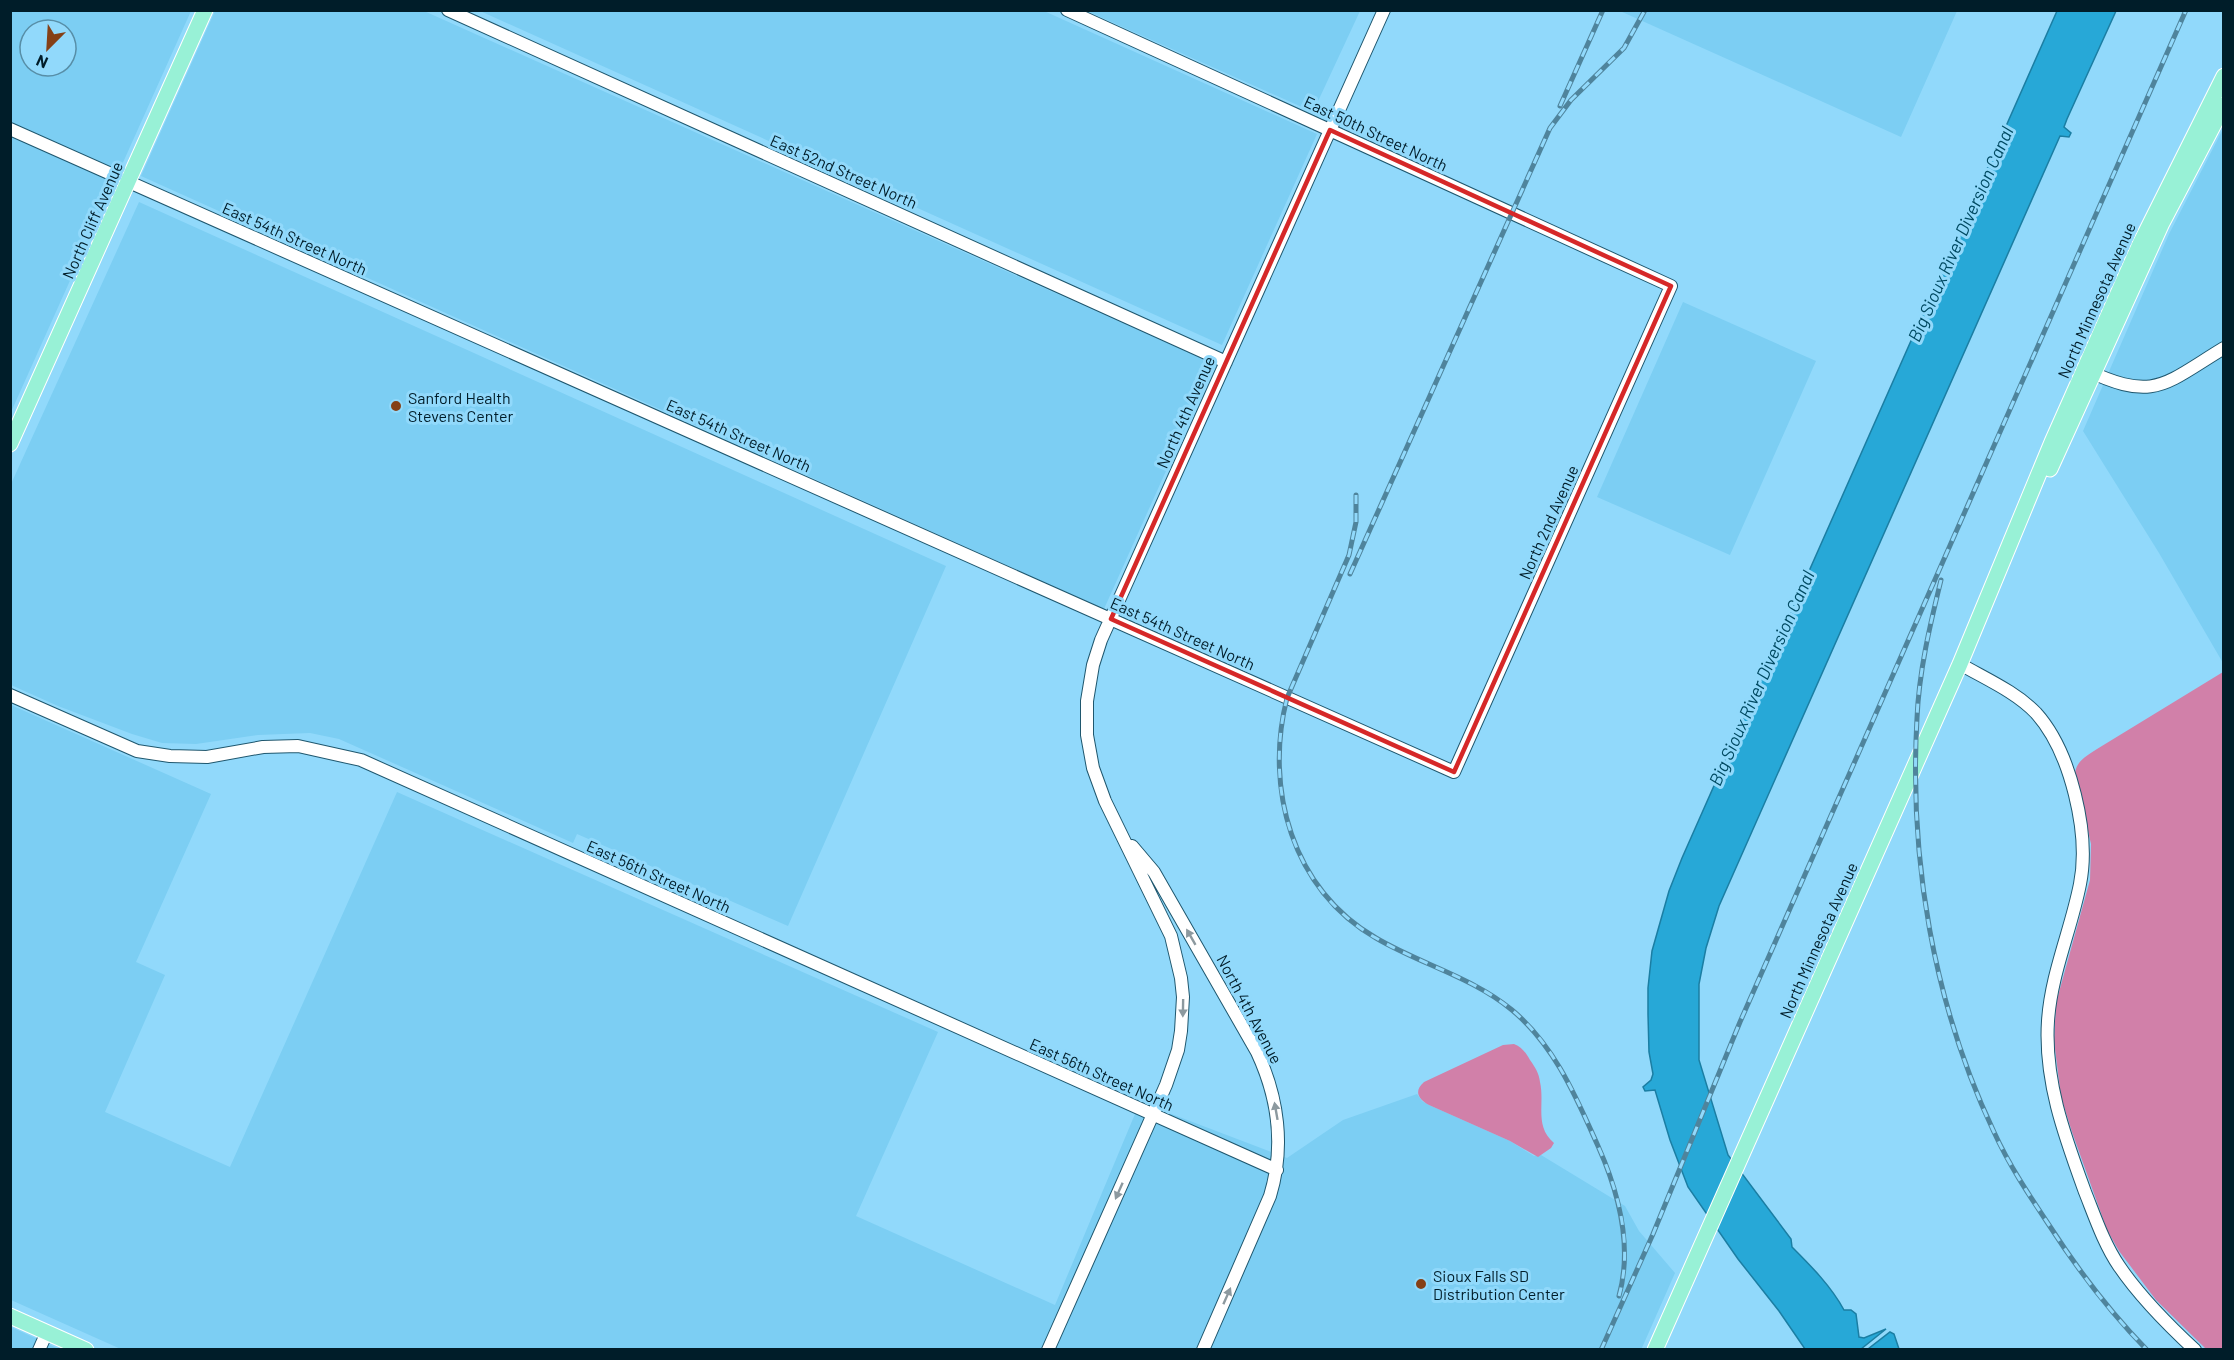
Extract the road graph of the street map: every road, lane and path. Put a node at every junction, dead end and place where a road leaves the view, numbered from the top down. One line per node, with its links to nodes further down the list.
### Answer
1 (205, 10): 9 (main road, North Cliff Avenue)
2 (448, 10): 12 (street, East 52nd Street North)
3 (1067, 10): 8 (street, East 50th Street North)
4 (1384, 10): 8 (street, North 4th Avenue)
5 (2223, 76): 13 (main road, North Minnesota Avenue)
6 (2223, 105): 13 (main road, North Minnesota Avenue)
7 (10, 129): 9 (street, East 54th Street North)
8 (1330, 130): 10 (street, East 50th Street North); 12 (street, North 4th Avenue)
9 (129, 182): 14 (main road, North Cliff Avenue); 15 (street, East 54th Street North)
10 (1671, 286): 18 (street, North 2nd Avenue)
11 (2223, 348): 13 (street)
12 (1226, 362): 15 (street, North 4th Avenue)
13 (2089, 372): 16 (main road, North Minnesota Avenue)
14 (10, 444)
15 (1110, 619): 18 (street, East 54th Street North); 19 (street, North 4th Avenue)
16 (1960, 664): 28 (main road, North Minnesota Avenue); 29 (street)
17 (10, 695): 20 (street, East 56th Street North)
18 (1454, 772)
19 (1124, 836): 20 (street, North 4th Avenue, one-way to 20); 21 (street, North 4th Avenue, one-way to 19)
20 (1153, 1115): 21 (street, East 56th Street North); 26 (street, North 4th Avenue, one-way to 26)
21 (1277, 1170): 27 (street, North 4th Avenue, one-way to 21)
22 (10, 1316): 23 (main road)
23 (47, 1332): 24 (street); 25 (main road)
24 (39, 1350)
25 (86, 1350)
26 (1048, 1350)
27 (1203, 1350)
28 (1655, 1350)
29 (2195, 1350)

